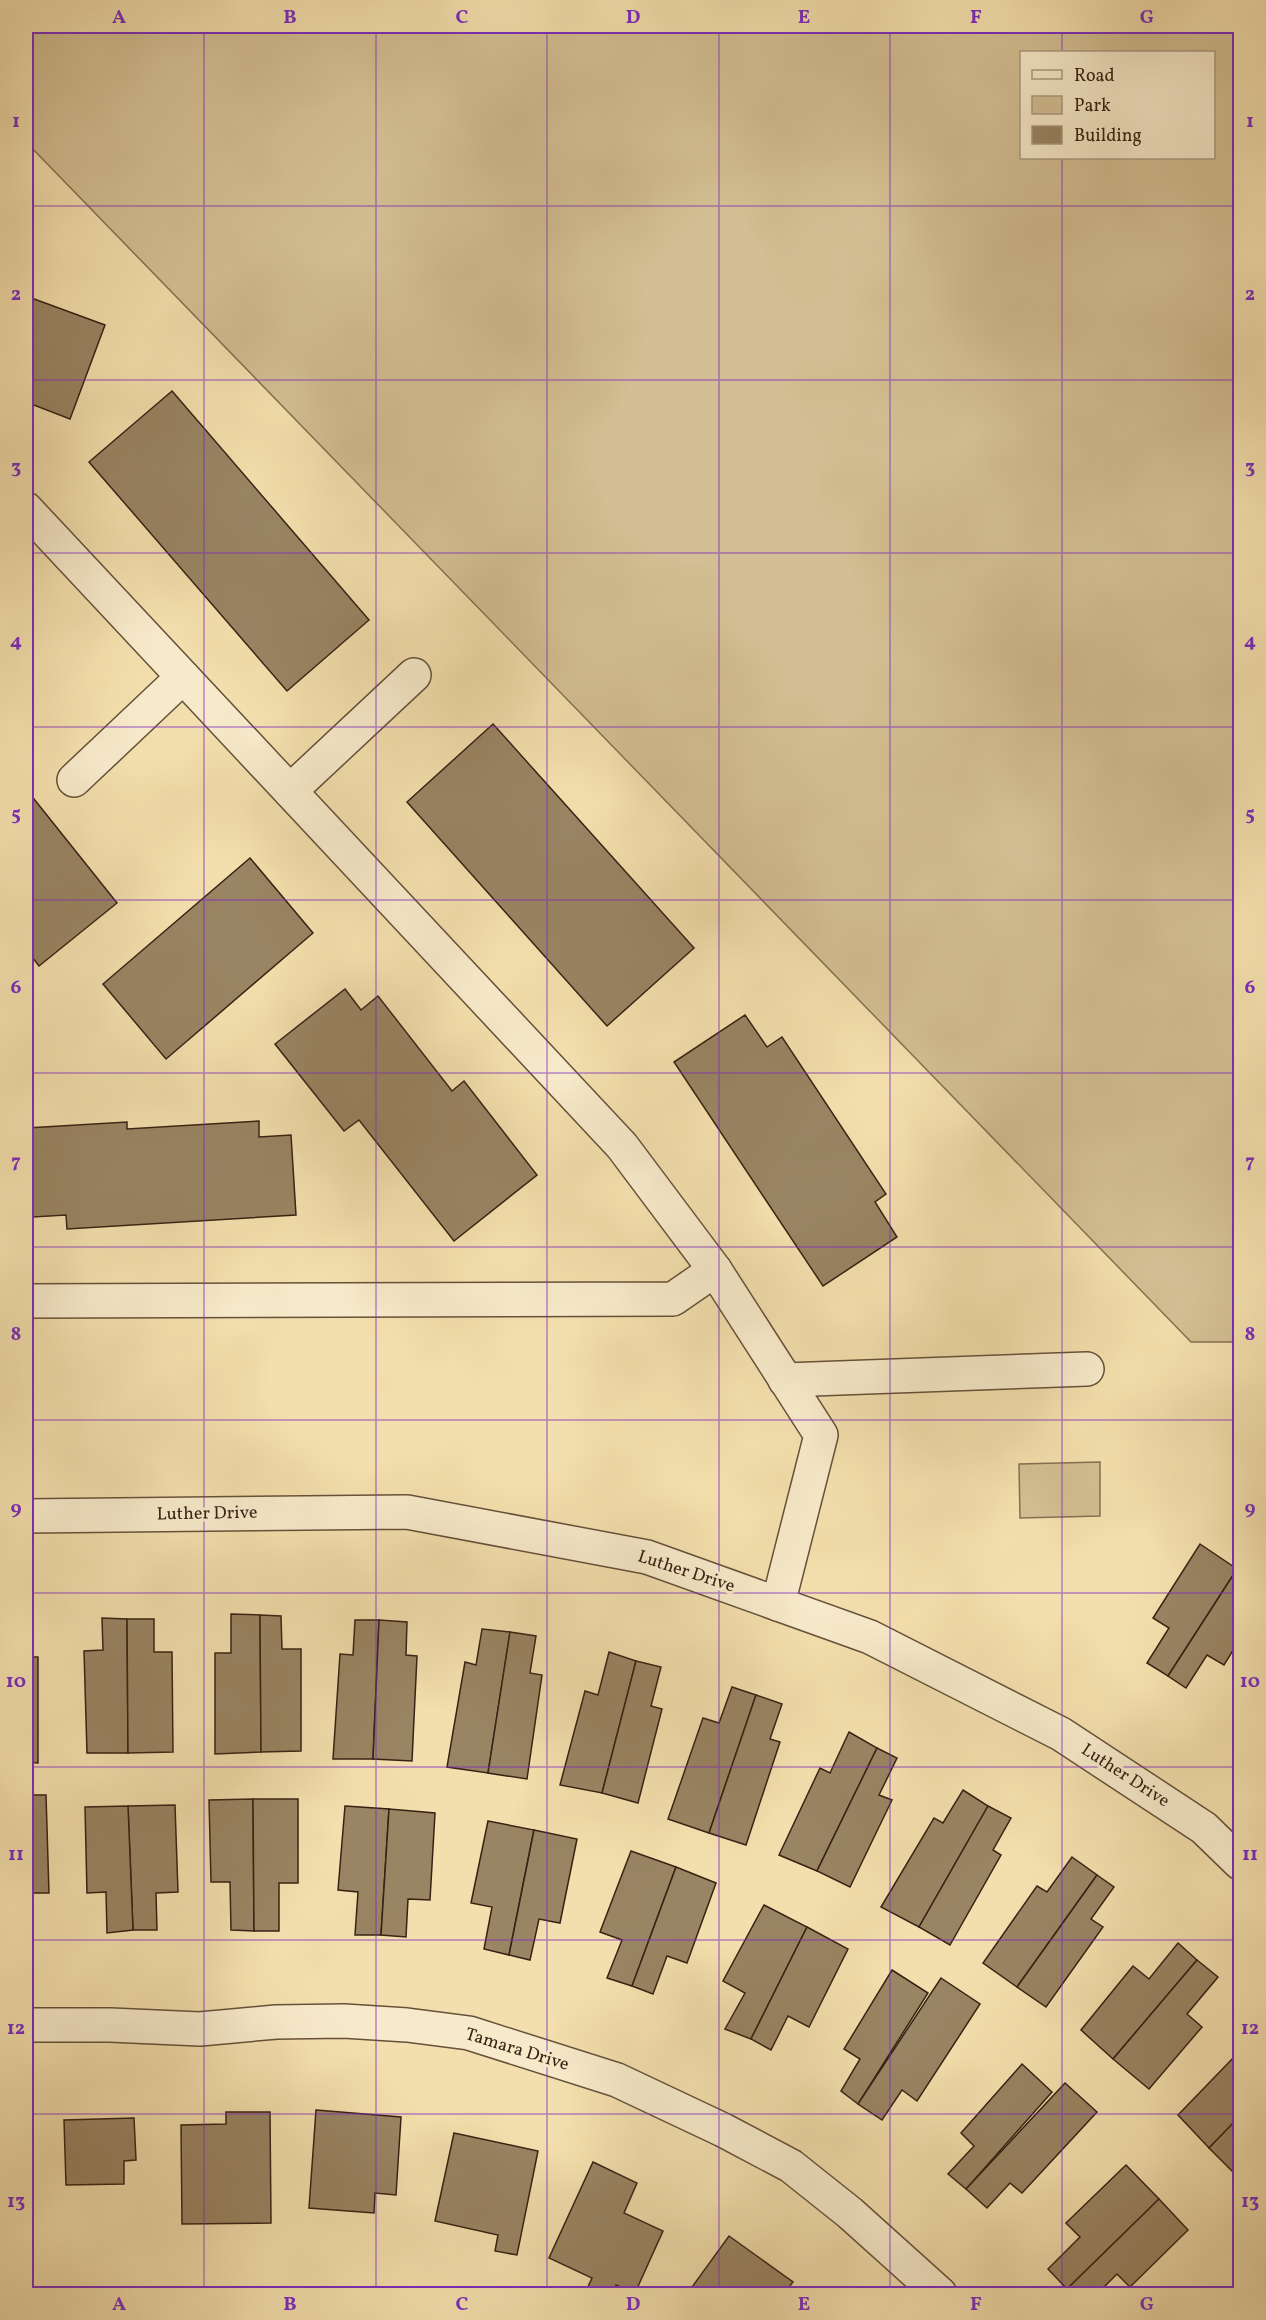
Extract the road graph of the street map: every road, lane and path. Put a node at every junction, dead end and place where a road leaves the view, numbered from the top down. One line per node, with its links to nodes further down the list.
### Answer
1 (26, 509): 3 (street)
2 (414, 675): 5 (street)
3 (183, 677): 4 (street); 5 (street)
4 (74, 780)
5 (290, 791): 6 (street)
6 (715, 1270): 7 (street); 9 (street)
7 (26, 1301)
8 (1086, 1369): 9 (street)
9 (785, 1380): 11 (street)
10 (26, 1516): 11 (street, Luther Drive)
11 (778, 1604): 12 (street, Luther Drive)
12 (1240, 1863)
13 (26, 2025): 14 (street, Tamara Drive)
14 (940, 2295)

